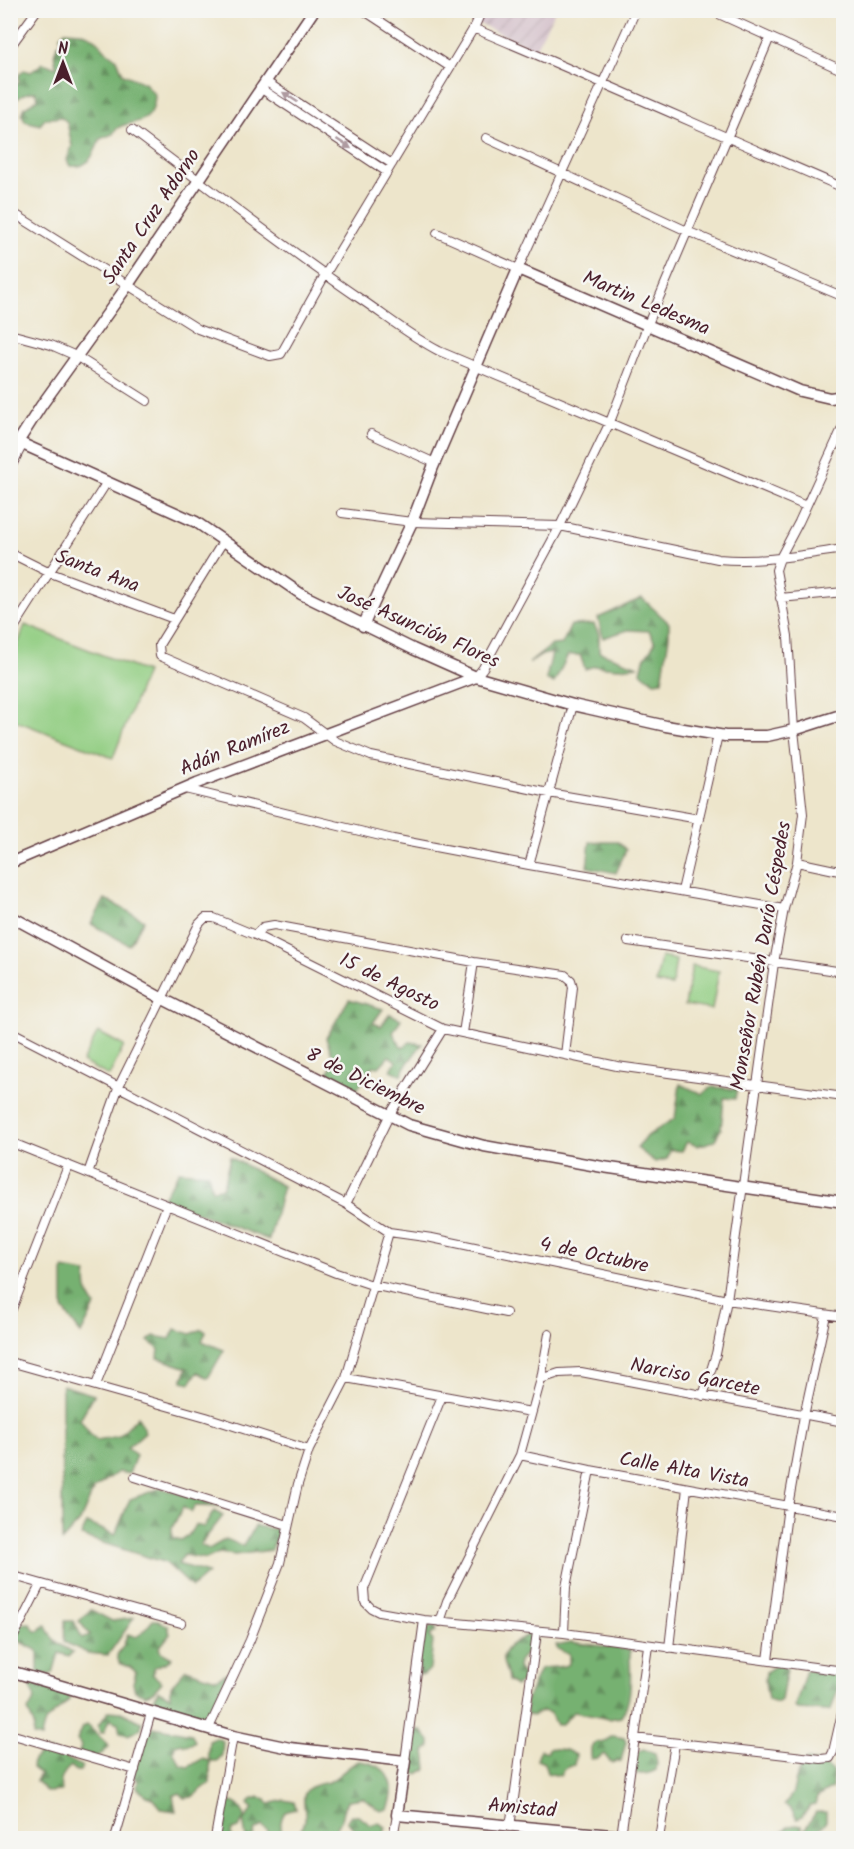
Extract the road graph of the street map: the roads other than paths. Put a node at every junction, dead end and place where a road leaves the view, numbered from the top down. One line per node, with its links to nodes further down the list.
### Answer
1 (37, 10): 8 (street)
2 (314, 10): 14 (street, Santa Cruz Adorno)
3 (363, 10): 11 (street)
4 (482, 10): 7 (street)
5 (636, 10): 13 (street)
6 (710, 10): 9 (street)
7 (473, 28): 11 (street); 13 (street)
8 (14, 36): 10 (street)
9 (770, 38): 12 (street); 17 (street)
10 (10, 47)
11 (450, 67): 18 (street)
12 (843, 71)
13 (602, 81): 17 (street); 19 (street)
14 (263, 85): 18 (street); 20 (street, Santa Cruz Adorno)
15 (132, 130): 20 (street)
16 (486, 138): 19 (street)
17 (728, 139): 21 (street); 23 (street)
18 (389, 168): 26 (street)
19 (561, 173): 23 (street); 25 (street)
20 (199, 180): 26 (street); 27 (street, Santa Cruz Adorno)
21 (843, 188)
22 (10, 211): 27 (street)
23 (687, 231): 28 (street); 29 (street)
24 (437, 233): 25 (street, Martin Ledesma)
25 (518, 269): 29 (street, Martin Ledesma); 32 (street)
26 (326, 275): 27 (street); 32 (street)
27 (128, 285): 31 (street, Santa Cruz Adorno)
28 (843, 297)
29 (648, 324): 33 (street, Martin Ledesma); 35 (street)
30 (10, 334): 31 (street)
31 (76, 356): 34 (street); 38 (street, Santa Cruz Adorno)
32 (476, 365): 35 (street); 39 (street)
33 (843, 396)
34 (147, 400)
35 (610, 422): 42 (street); 45 (street)
36 (843, 424): 42 (street, Monseñor Rubén Darío Céspedes)
37 (370, 435): 39 (street)
38 (17, 442): 40 (street); 41 (street, José Asunción Flores)
39 (435, 463): 44 (street)
40 (10, 469)
41 (107, 482): 46 (street, José Asunción Flores); 50 (street)
42 (806, 506): 49 (street, Monseñor Rubén Darío Céspedes)
43 (342, 513): 44 (street)
44 (412, 522): 45 (street); 54 (street)
45 (560, 526): 49 (street); 56 (street)
46 (224, 540): 53 (street); 54 (street, José Asunción Flores)
47 (843, 549): 49 (street)
48 (10, 553): 50 (street, Santa Ana)
49 (780, 558): 52 (street, Monseñor Rubén Darío Céspedes)
50 (48, 572): 53 (street, Santa Ana); 55 (street)
51 (843, 592): 52 (street)
52 (780, 598): 59 (street, Monseñor Rubén Darío Céspedes)
53 (174, 619): 60 (street)
54 (363, 626): 56 (street, José Asunción Flores)
55 (10, 634)
56 (476, 676): 57 (street, José Asunción Flores); 60 (street, Adán Ramírez)
57 (573, 705): 61 (street, José Asunción Flores); 63 (street)
58 (843, 714): 59 (street, José Asunción Flores)
59 (794, 730): 61 (street, José Asunción Flores); 66 (street, Monseñor Rubén Darío Céspedes)
60 (323, 734): 62 (street, Adán Ramírez); 63 (street)
61 (718, 735): 64 (street)
62 (185, 789): 65 (street, Adán Ramírez); 67 (street)
63 (549, 793): 64 (street); 67 (street)
64 (699, 819): 69 (street)
65 (13, 859)
66 (797, 862): 68 (street); 70 (street, Monseñor Rubén Darío Céspedes)
67 (529, 865): 69 (street)
68 (843, 873)
69 (681, 891): 70 (street)
70 (784, 909): 75 (street, Monseñor Rubén Darío Céspedes)
71 (10, 916): 77 (street, 8 de Diciembre)
72 (255, 935): 74 (street); 77 (street, 15 de Agosto); 78 (street, 15 de Agosto)
73 (628, 941): 75 (street)
74 (474, 962): 80 (street); 81 (street)
75 (774, 963): 76 (street); 82 (street, Monseñor Rubén Darío Céspedes)
76 (843, 972)
77 (161, 999): 83 (street, 15 de Agosto); 85 (street, 8 de Diciembre)
78 (443, 1029): 80 (street, 15 de Agosto); 85 (street)
79 (10, 1031): 83 (street, 4 de Octubre)
80 (463, 1033): 81 (street, 15 de Agosto)
81 (565, 1054): 82 (street, 15 de Agosto)
82 (756, 1085): 84 (street, 15 de Agosto); 89 (street, Monseñor Rubén Darío Céspedes)
83 (118, 1086): 88 (street, 15 de Agosto); 91 (street, 4 de Octubre)
84 (843, 1097)
85 (389, 1116): 89 (street, 8 de Diciembre); 91 (street)
86 (10, 1142): 87 (street)
87 (68, 1166): 88 (street); 97 (street)
88 (88, 1173): 92 (street)
89 (742, 1189): 90 (street, 8 de Diciembre); 95 (street, Monseñor Rubén Darío Céspedes)
90 (843, 1202)
91 (346, 1204): 93 (street, 4 de Octubre)
92 (167, 1205): 94 (street); 104 (street)
93 (389, 1232): 94 (street); 95 (street, 4 de Octubre)
94 (372, 1286): 96 (street); 102 (street)
95 (727, 1300): 98 (street, 4 de Octubre); 106 (street, Monseñor Rubén Darío Céspedes)
96 (506, 1313)
97 (10, 1314)
98 (826, 1315): 99 (street, 4 de Octubre); 108 (street)
99 (843, 1317)
100 (549, 1334): 103 (street)
101 (10, 1362): 104 (street)
102 (346, 1378): 105 (street); 110 (street)
103 (541, 1379): 106 (street, Narciso Garcete); 107 (street)
104 (96, 1385): 110 (street)
105 (442, 1396): 107 (street); 120 (street)
106 (703, 1396): 108 (street, Narciso Garcete)
107 (531, 1412): 111 (street)
108 (804, 1416): 109 (street, Narciso Garcete); 115 (street)
109 (843, 1422)
110 (309, 1450): 117 (street)
111 (520, 1455): 112 (street, Calle Alta Vista); 121 (street)
112 (590, 1470): 114 (street, Calle Alta Vista); 124 (street)
113 (135, 1477): 117 (street)
114 (687, 1488): 115 (street, Calle Alta Vista); 127 (street)
115 (788, 1506): 116 (street, Calle Alta Vista); 128 (street)
116 (843, 1516)
117 (288, 1525): 133 (street)
118 (10, 1575): 119 (street)
119 (40, 1585): 122 (street); 125 (street)
120 (424, 1620): 121 (street); 138 (street)
121 (440, 1622): 123 (street)
122 (181, 1623)
123 (537, 1632): 124 (street); 141 (street)
124 (564, 1633): 126 (street)
125 (10, 1644)
126 (648, 1646): 127 (street); 136 (street)
127 (669, 1648): 128 (street)
128 (768, 1660): 130 (street)
129 (10, 1671): 132 (street)
130 (843, 1671)
131 (843, 1704): 137 (street)
132 (151, 1713): 133 (street); 139 (street)
133 (209, 1728): 135 (street)
134 (10, 1734): 139 (street)
135 (233, 1736): 138 (street); 145 (street)
136 (634, 1738): 137 (street); 143 (street)
137 (675, 1744): 148 (street)
138 (405, 1761): 140 (street)
139 (135, 1770): 144 (street)
140 (397, 1815): 141 (street, Amistad); 146 (street)
141 (510, 1827): 142 (street, Amistad)
142 (552, 1834): 143 (street, Amistad)
143 (621, 1836): 147 (street, Amistad)
144 (115, 1839)
145 (215, 1839)
146 (393, 1839)
147 (644, 1839)
148 (658, 1839)

